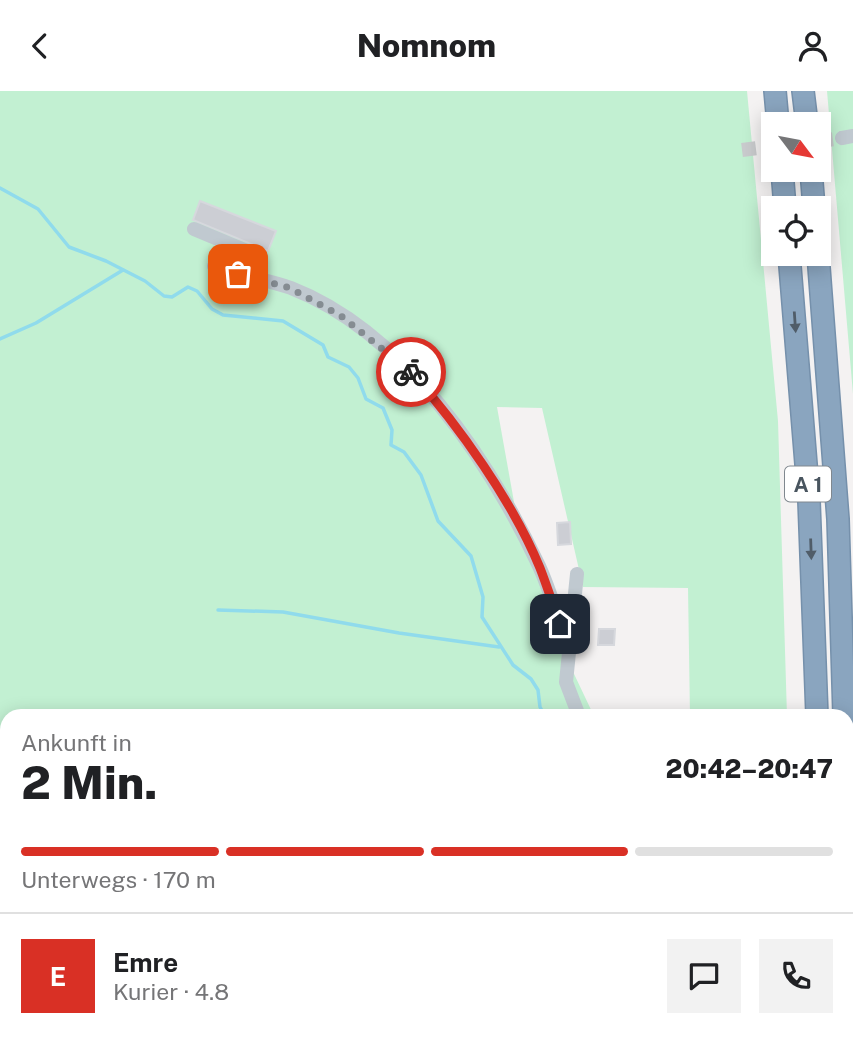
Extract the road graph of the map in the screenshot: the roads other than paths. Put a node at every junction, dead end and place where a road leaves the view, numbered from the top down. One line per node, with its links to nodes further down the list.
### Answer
1 (775, 91): 3 (highway)
2 (803, 91): 4 (highway)
3 (777, 112)
4 (806, 112)
5 (194, 229): 6 (lane)
6 (227, 243): 7 (lane); 13 (lane)
7 (261, 257)
8 (790, 266): 15 (highway, A 1, one-way to 15)
9 (819, 266): 10 (highway, A 1)
10 (831, 408): 11 (highway); 16 (highway, A 1)
11 (853, 516)
12 (577, 574): 13 (lane)
13 (570, 651): 14 (lane)
14 (576, 709)
15 (817, 709)
16 (844, 709)

